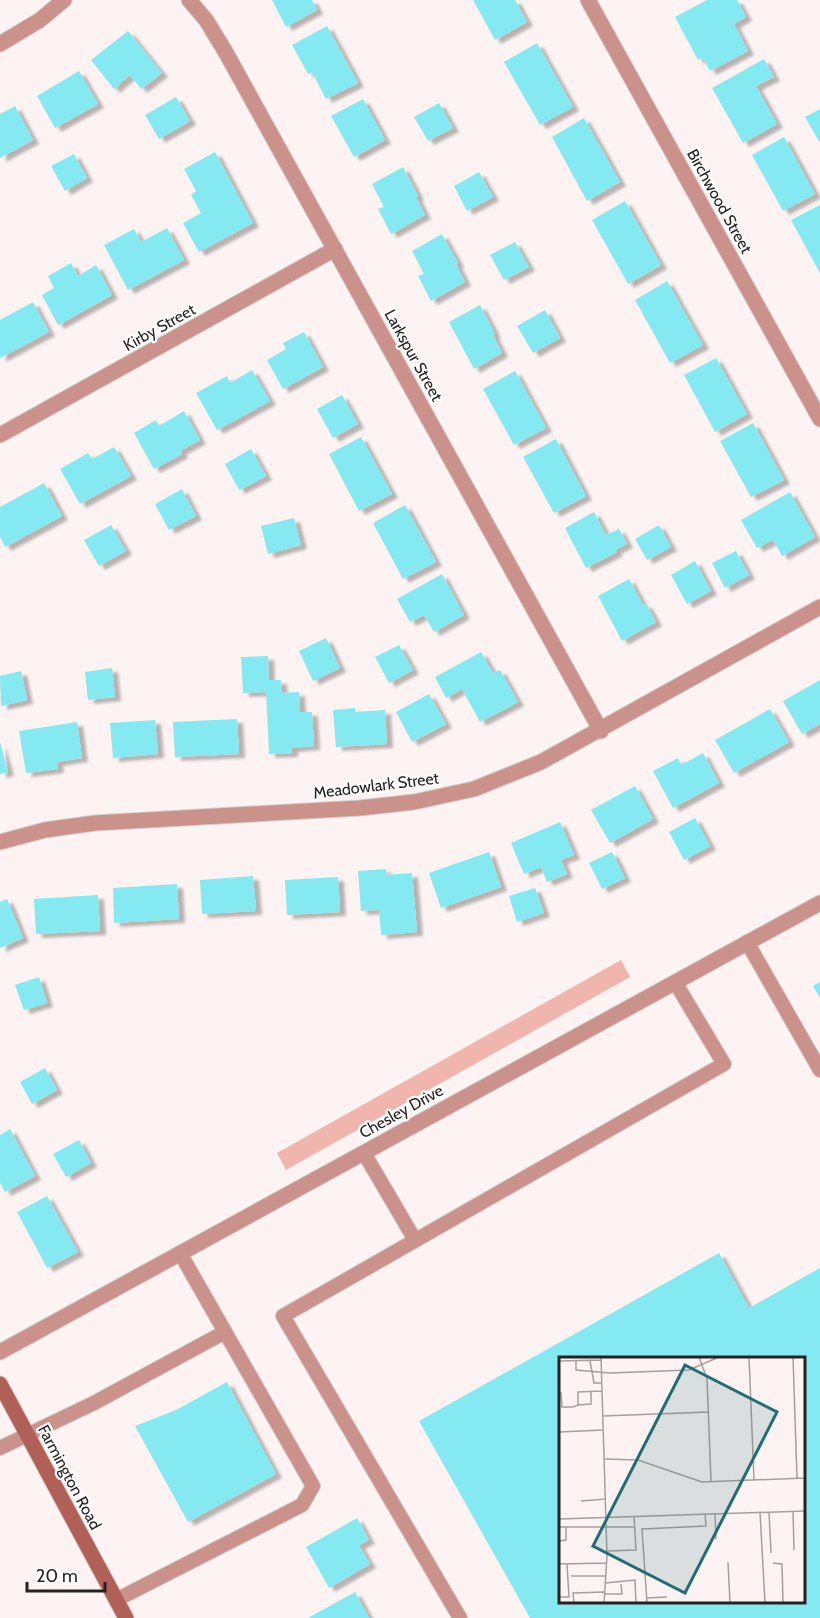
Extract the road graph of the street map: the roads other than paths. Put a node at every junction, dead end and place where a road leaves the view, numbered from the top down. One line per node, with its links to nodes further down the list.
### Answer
1 (64, 0): 4 (street)
2 (189, 0): 5 (street, Larkspur Street)
3 (588, 0): 6 (street, Birchwood Street)
4 (0, 44)
5 (335, 249): 7 (street, Kirby Street); 9 (street, Larkspur Street)
6 (820, 419)
7 (0, 435)
8 (820, 608): 9 (street, Meadowlark Street)
9 (601, 731): 10 (street, Meadowlark Street)
10 (0, 842)
11 (820, 903): 12 (street, Chesley Drive)
12 (747, 942): 13 (street, Chesley Drive); 14 (lane)
13 (675, 982): 15 (street, Chesley Drive); 16 (lane)
14 (820, 1070)
15 (364, 1153): 16 (lane); 17 (street, Chesley Drive)
16 (415, 1240): 25 (lane)
17 (180, 1253): 18 (lane); 19 (street, Chesley Drive)
18 (225, 1332): 21 (lane); 23 (lane)
19 (0, 1352)
20 (0, 1384): 21 (main road, Farmington Road)
21 (27, 1436): 22 (lane); 23 (main road, Farmington Road)
22 (0, 1448)
23 (116, 1600): 24 (main road, Farmington Road)
24 (126, 1618)
25 (460, 1618)

